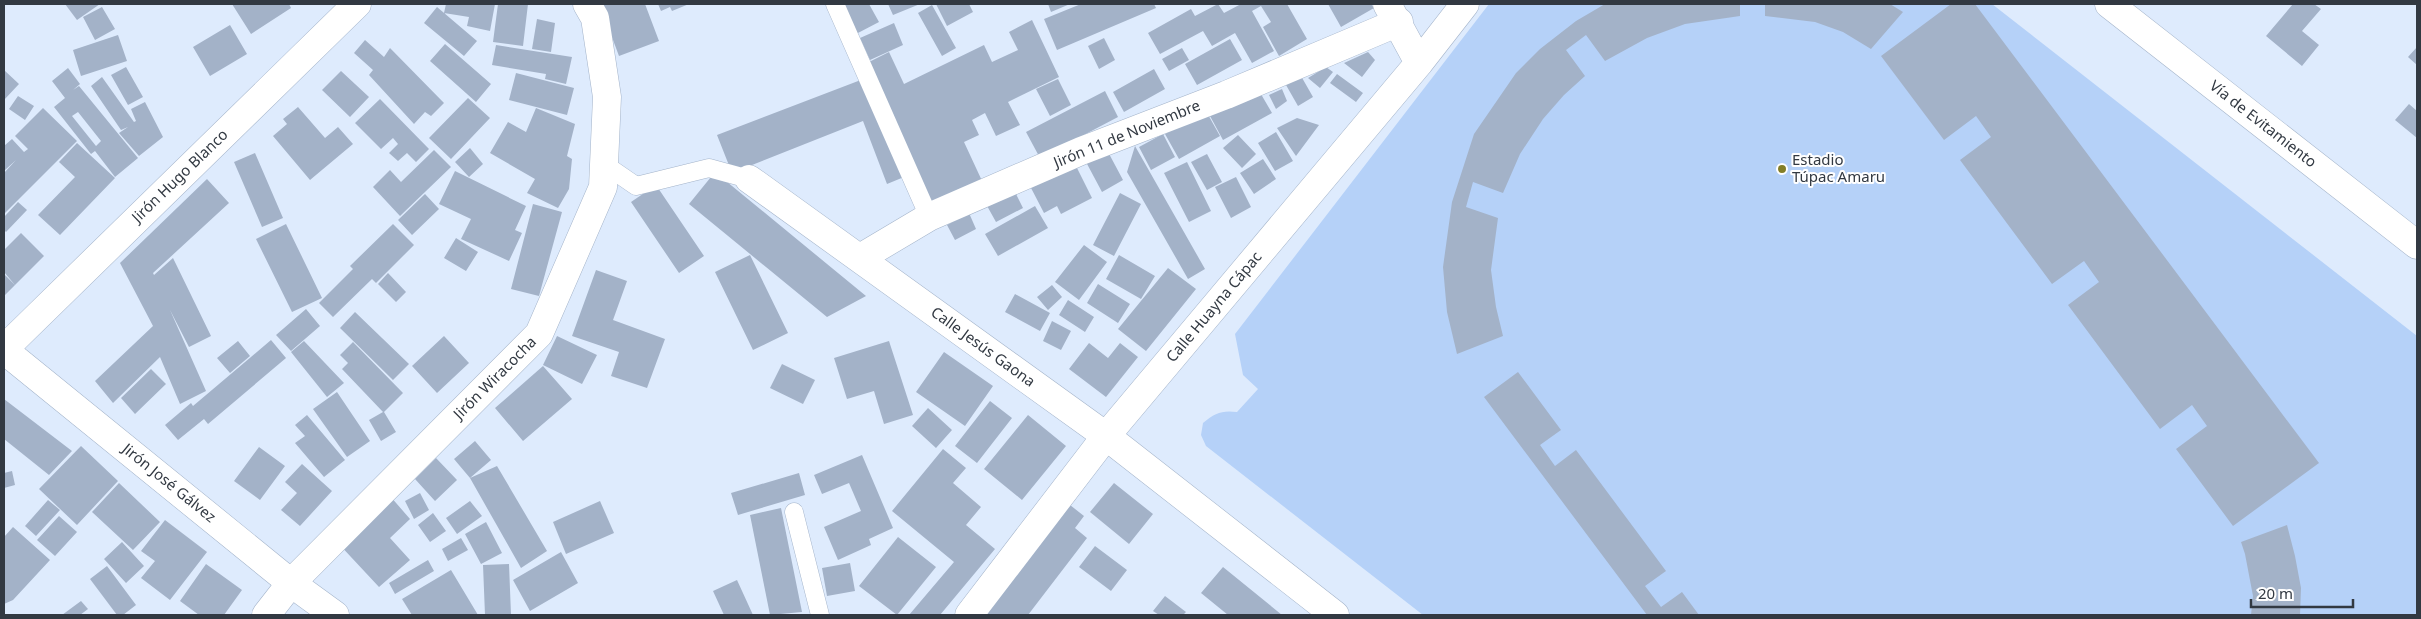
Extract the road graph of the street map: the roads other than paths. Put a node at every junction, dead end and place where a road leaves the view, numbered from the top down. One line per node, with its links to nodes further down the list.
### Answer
1 (357, 4): 13 (main road, Jirón Hugo Blanco)
2 (587, 4): 8 (main road, Jirón Wiracocha)
3 (835, 4): 10 (lane)
4 (1465, 4): 7 (main road, Calle Huayna Cápac)
5 (2110, 4): 11 (main road, Vía de Evitamiento)
6 (1393, 13): 7 (main road); 10 (main road, Jirón 11 de Noviembre)
7 (1420, 63): 14 (main road, Calle Huayna Cápac)
8 (604, 164): 9 (lane, Calle Jesús Gaona); 16 (main road, Jirón Wiracocha)
9 (749, 179): 12 (main road, Calle Jesús Gaona)
10 (929, 217): 12 (main road, Jirón 11 de Noviembre)
11 (2417, 245)
12 (860, 258): 14 (main road, Calle Jesús Gaona)
13 (4, 349): 16 (main road, Jirón José Gálvez)
14 (1106, 436): 20 (main road, Calle Huayna Cápac); 21 (main road, Calle Jesús Gaona)
15 (794, 512): 19 (lane)
16 (291, 582): 17 (main road, Jirón Wiracocha); 18 (main road, Jirón José Gálvez)
17 (266, 615)
18 (335, 615)
19 (820, 615)
20 (969, 615)
21 (1335, 615)

